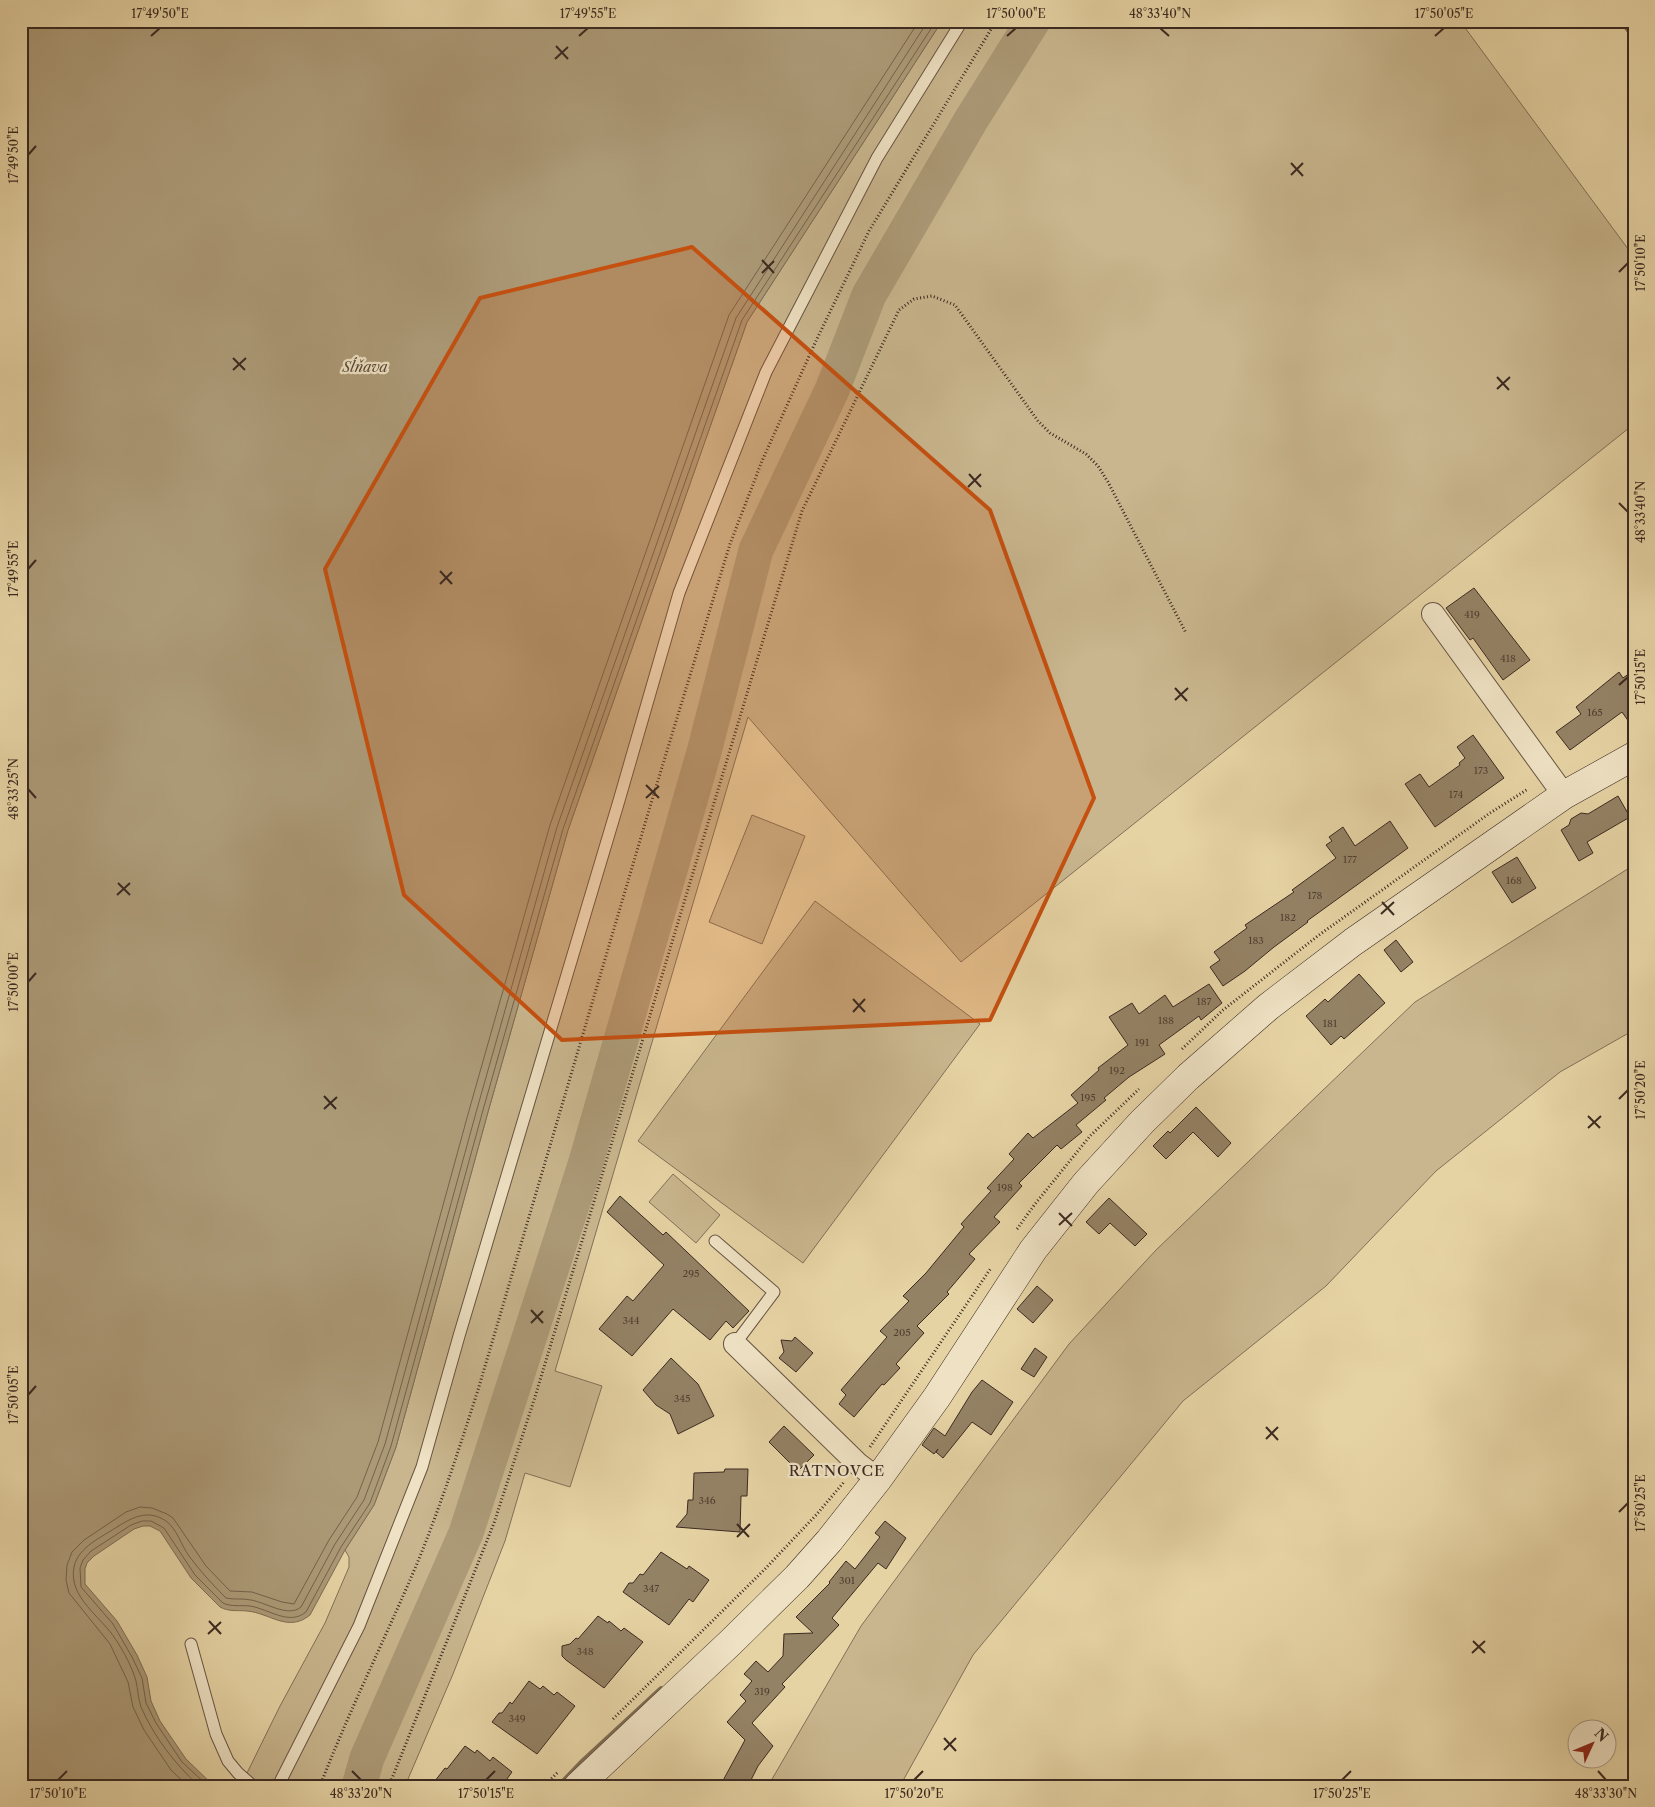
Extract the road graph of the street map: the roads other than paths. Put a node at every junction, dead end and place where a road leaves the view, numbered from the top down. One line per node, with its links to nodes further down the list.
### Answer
1 (962, 21): 10 (lane)
2 (1433, 614): 4 (street)
3 (1634, 756): 4 (main road)
4 (1564, 796): 7 (main road)
5 (715, 1241): 6 (lane)
6 (735, 1344): 7 (street)
7 (878, 1479): 11 (main road)
8 (191, 1644): 9 (lane)
9 (253, 1786)
10 (278, 1786)
11 (578, 1786)

